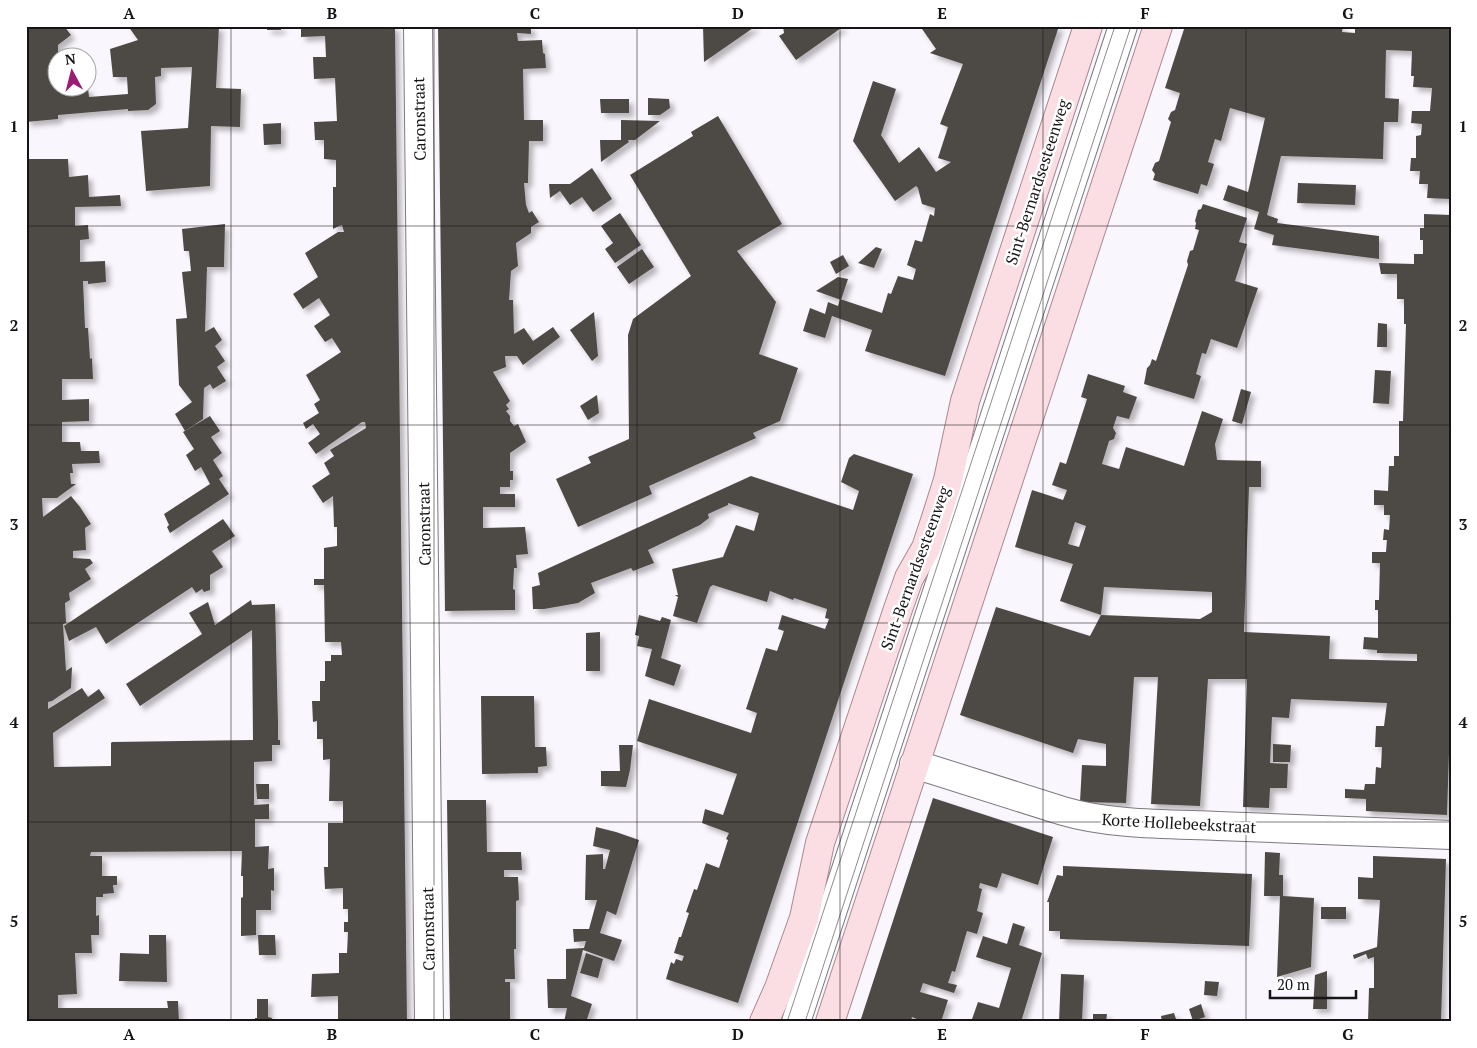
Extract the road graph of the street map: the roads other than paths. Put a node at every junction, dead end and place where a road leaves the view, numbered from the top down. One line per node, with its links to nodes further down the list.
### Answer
1 (418, 26): 7 (street, Caronstraat)
2 (1088, 26): 8 (main road, Sint-Bernardsesteenweg)
3 (1123, 26): 9 (street)
4 (1158, 26): 5 (main road)
5 (914, 764): 6 (street, Korte Hollebeekstraat); 10 (main road)
6 (1451, 836)
7 (429, 1022)
8 (764, 1022)
9 (796, 1022)
10 (830, 1022)

